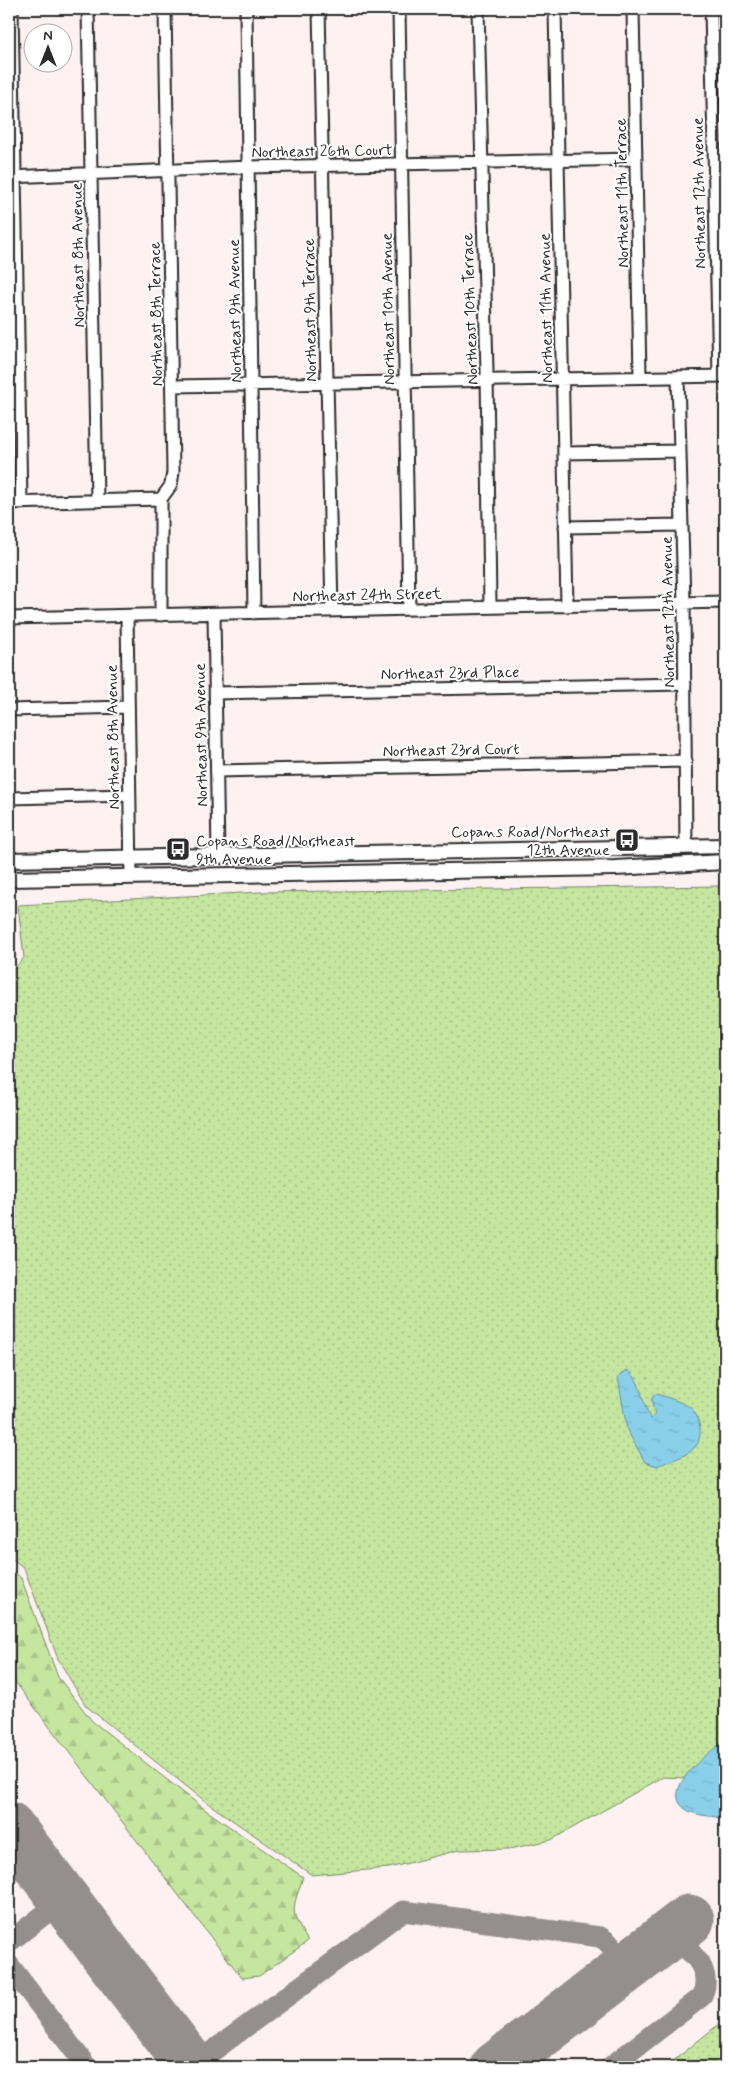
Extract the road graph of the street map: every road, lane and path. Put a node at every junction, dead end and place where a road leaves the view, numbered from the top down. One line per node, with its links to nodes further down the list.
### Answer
1 (12, 9): 21 (street)
2 (88, 9): 20 (street, Northeast 8th Avenue)
3 (165, 9): 19 (street, Northeast 8th Terrace)
4 (246, 9): 18 (street, Northeast 9th Avenue)
5 (319, 9): 17 (street, Northeast 9th Terrace)
6 (399, 9): 16 (street, Northeast 10th Avenue)
7 (478, 9): 15 (street, Northeast 10th Terrace)
8 (555, 9): 14 (street, Northeast 11th Avenue)
9 (633, 9): 13 (street, Northeast 11th Terrace)
10 (711, 9): 11 (street, Northeast 12th Avenue)
11 (712, 37): 12 (street); 22 (street, Northeast 12th Avenue)
12 (725, 37)
13 (636, 159): 14 (street, Northeast 26th Court); 24 (street, Northeast 11th Terrace)
14 (558, 160): 15 (street, Northeast 26th Court); 26 (street, Northeast 11th Avenue)
15 (481, 163): 16 (street, Northeast 26th Court); 27 (street, Northeast 10th Terrace)
16 (402, 164): 17 (street, Northeast 26th Court); 28 (street, Northeast 10th Avenue)
17 (322, 166): 18 (street, Northeast 26th Court); 29 (street, Northeast 9th Terrace)
18 (249, 167): 19 (street, Northeast 26th Court); 30 (street, Northeast 9th Avenue)
19 (167, 170): 20 (street, Northeast 26th Court); 31 (street, Northeast 8th Terrace)
20 (92, 174): 21 (street, Northeast 26th Court); 35 (street, Northeast 8th Avenue)
21 (13, 177): 37 (street)
22 (720, 193): 23 (street, Northeast 12th Avenue)
23 (722, 376): 25 (street)
24 (640, 377): 25 (street); 26 (street)
25 (678, 377): 32 (street, Northeast 12th Avenue)
26 (563, 379): 27 (street); 33 (street, Northeast 11th Avenue)
27 (487, 380): 28 (street); 43 (street, Northeast 10th Terrace)
28 (404, 382): 29 (street); 44 (street, Northeast 10th Avenue)
29 (327, 383): 30 (street); 45 (street, Northeast 9th Terrace)
30 (251, 384): 31 (street); 46 (street, Northeast 9th Avenue)
31 (173, 386): 34 (street, Northeast 8th Terrace)
32 (680, 451): 33 (street); 38 (street, Northeast 12th Avenue)
33 (564, 453): 39 (street, Northeast 11th Avenue)
34 (161, 499): 35 (street); 48 (street, Northeast 8th Terrace)
35 (97, 501): 37 (street)
36 (9, 503): 37 (street)
37 (21, 503)
38 (682, 525): 39 (street); 41 (street, Northeast 12th Avenue)
39 (565, 527): 42 (street, Northeast 11th Avenue)
40 (725, 602): 41 (street, Northeast 24th Street)
41 (684, 603): 42 (street, Northeast 24th Street); 51 (street, Northeast 12th Avenue)
42 (567, 606): 43 (street, Northeast 24th Street)
43 (490, 607): 44 (street, Northeast 24th Street)
44 (409, 609): 45 (street, Northeast 24th Street)
45 (332, 611): 46 (street, Northeast 24th Street)
46 (254, 613): 47 (street, Northeast 24th Street)
47 (214, 614): 48 (street, Northeast 24th Street); 52 (street, Northeast 9th Avenue)
48 (161, 615): 49 (street, Northeast 24th Street)
49 (127, 616): 50 (street, Northeast 24th Street); 53 (street, Northeast 8th Avenue)
50 (9, 618)
51 (685, 684): 52 (street, Northeast 23rd Place); 55 (street, Northeast 12th Avenue)
52 (216, 692): 56 (street, Northeast 9th Avenue)
53 (128, 707): 54 (street); 57 (street, Northeast 8th Avenue)
54 (9, 710)
55 (686, 761): 56 (street, Northeast 23rd Court); 60 (street, Northeast 12th Avenue)
56 (217, 771): 61 (street, Northeast 9th Avenue)
57 (129, 795): 58 (street); 62 (street, Northeast 8th Avenue)
58 (9, 798)
59 (725, 846): 60 (main road)
60 (686, 848): 61 (main road)
61 (218, 855): 62 (main road)
62 (131, 857): 63 (main road); 65 (street, Northeast 8th Avenue)
63 (9, 860)
64 (725, 862): 65 (main road)
65 (131, 876): 66 (main road)
66 (9, 879)

